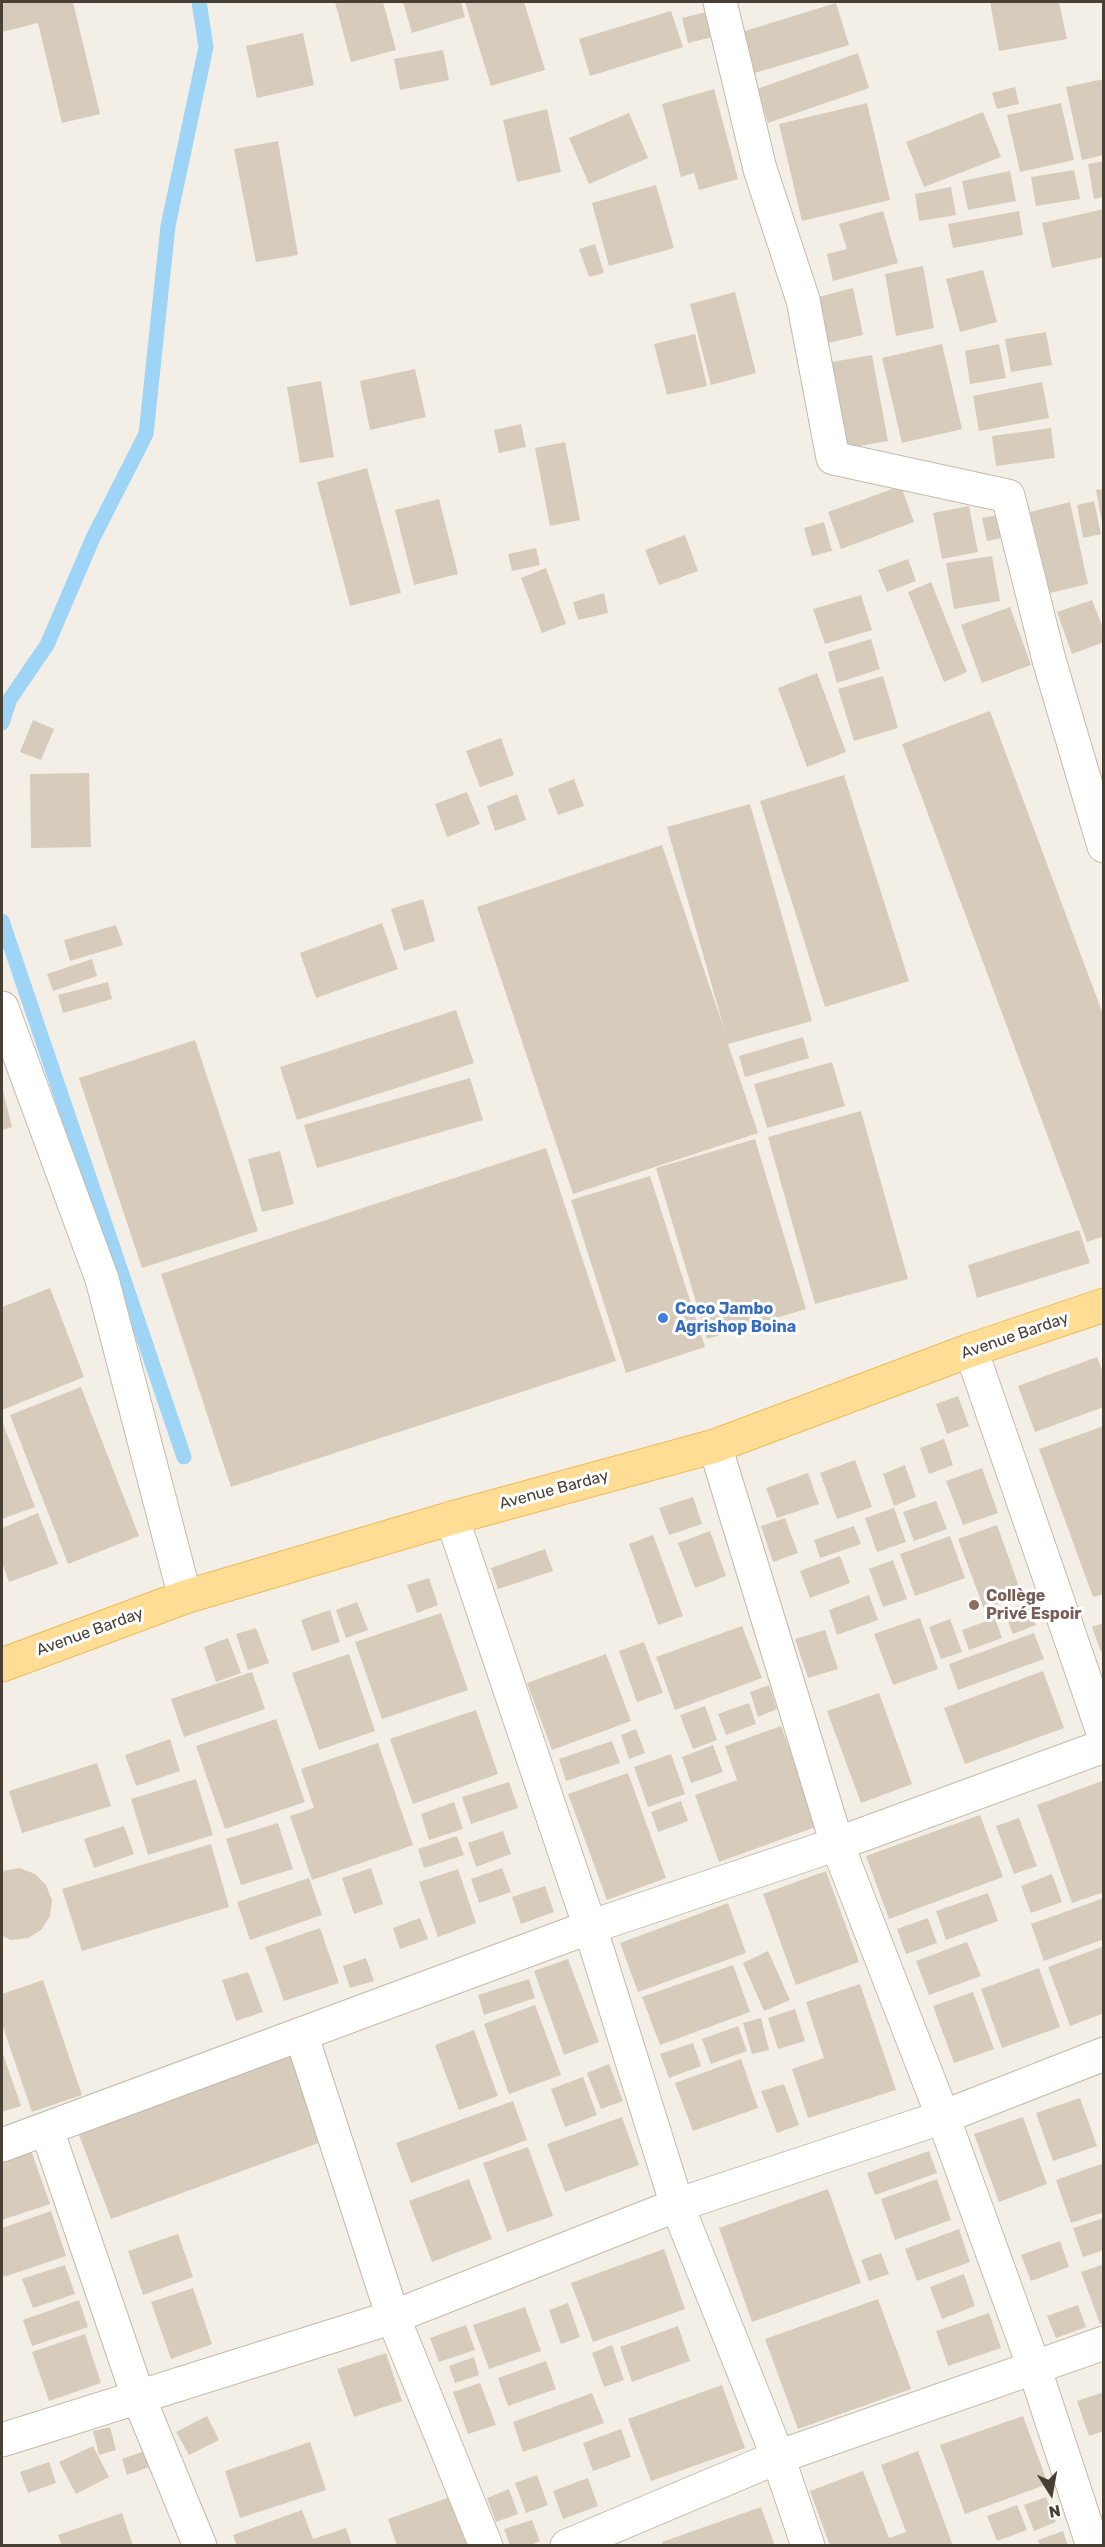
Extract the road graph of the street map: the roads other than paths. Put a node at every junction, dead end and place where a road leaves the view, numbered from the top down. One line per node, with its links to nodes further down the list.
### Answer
1 (720, 2): 2 (street)
2 (1104, 846)
3 (2, 1008): 8 (street)
4 (1104, 1305): 5 (main road, Avenue Barday)
5 (971, 1350): 6 (main road, Avenue Barday); 10 (street)
6 (715, 1446): 7 (main road, Avenue Barday); 12 (street)
7 (452, 1518): 8 (main road, Avenue Barday); 13 (street)
8 (185, 1597): 9 (main road, Avenue Barday)
9 (2, 1665)
10 (1104, 1735)
11 (1104, 1746): 12 (street)
12 (837, 1844): 13 (street); 16 (street)
13 (590, 1927): 14 (street); 19 (street)
14 (301, 2034): 17 (street); 20 (street)
15 (1104, 2054): 16 (street)
16 (943, 2117): 19 (street); 22 (street)
17 (47, 2130): 18 (street); 23 (street)
18 (2, 2145)
19 (676, 2205): 20 (street); 25 (street)
20 (393, 2317): 23 (street); 27 (street)
21 (1104, 2343): 22 (street)
22 (1034, 2367): 25 (street); 30 (street)
23 (138, 2396): 24 (street); 26 (street)
24 (2, 2440)
25 (778, 2457): 28 (street); 29 (street)
26 (200, 2546)
27 (486, 2546)
28 (567, 2546)
29 (808, 2546)
30 (1093, 2546)

